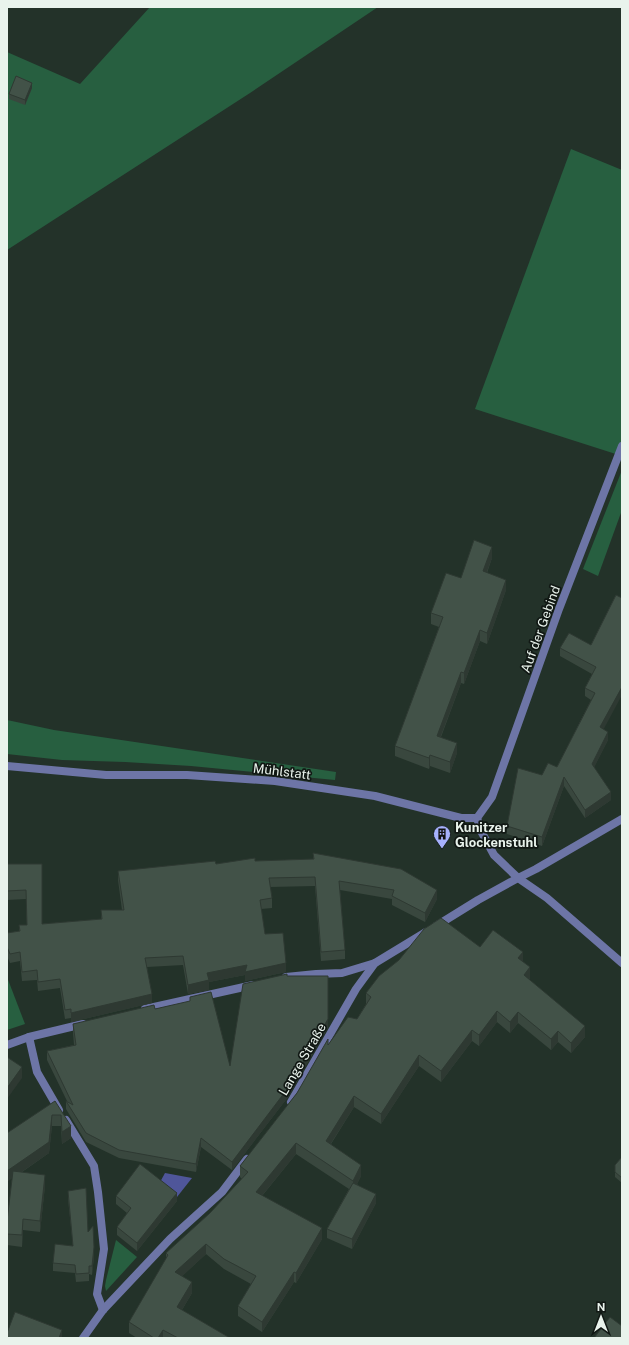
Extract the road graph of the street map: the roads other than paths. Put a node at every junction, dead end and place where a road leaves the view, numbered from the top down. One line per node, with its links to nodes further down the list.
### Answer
1 (622, 446): 3 (street, Auf der Gebind)
2 (7, 766): 3 (street, Mühlstatt)
3 (477, 818): 5 (street)
4 (622, 819): 5 (street, Lange Straße)
5 (518, 878): 6 (street, Lange Straße); 7 (street)
6 (375, 963): 8 (street); 14 (street, Lange Straße)
7 (622, 963)
8 (275, 980)
9 (260, 983): 10 (street)
10 (139, 1011)
11 (94, 1022): 12 (street)
12 (29, 1038): 13 (street); 16 (street)
13 (7, 1045)
14 (288, 1106)
15 (250, 1155): 16 (street)
16 (103, 1310): 17 (street)
17 (83, 1338)

